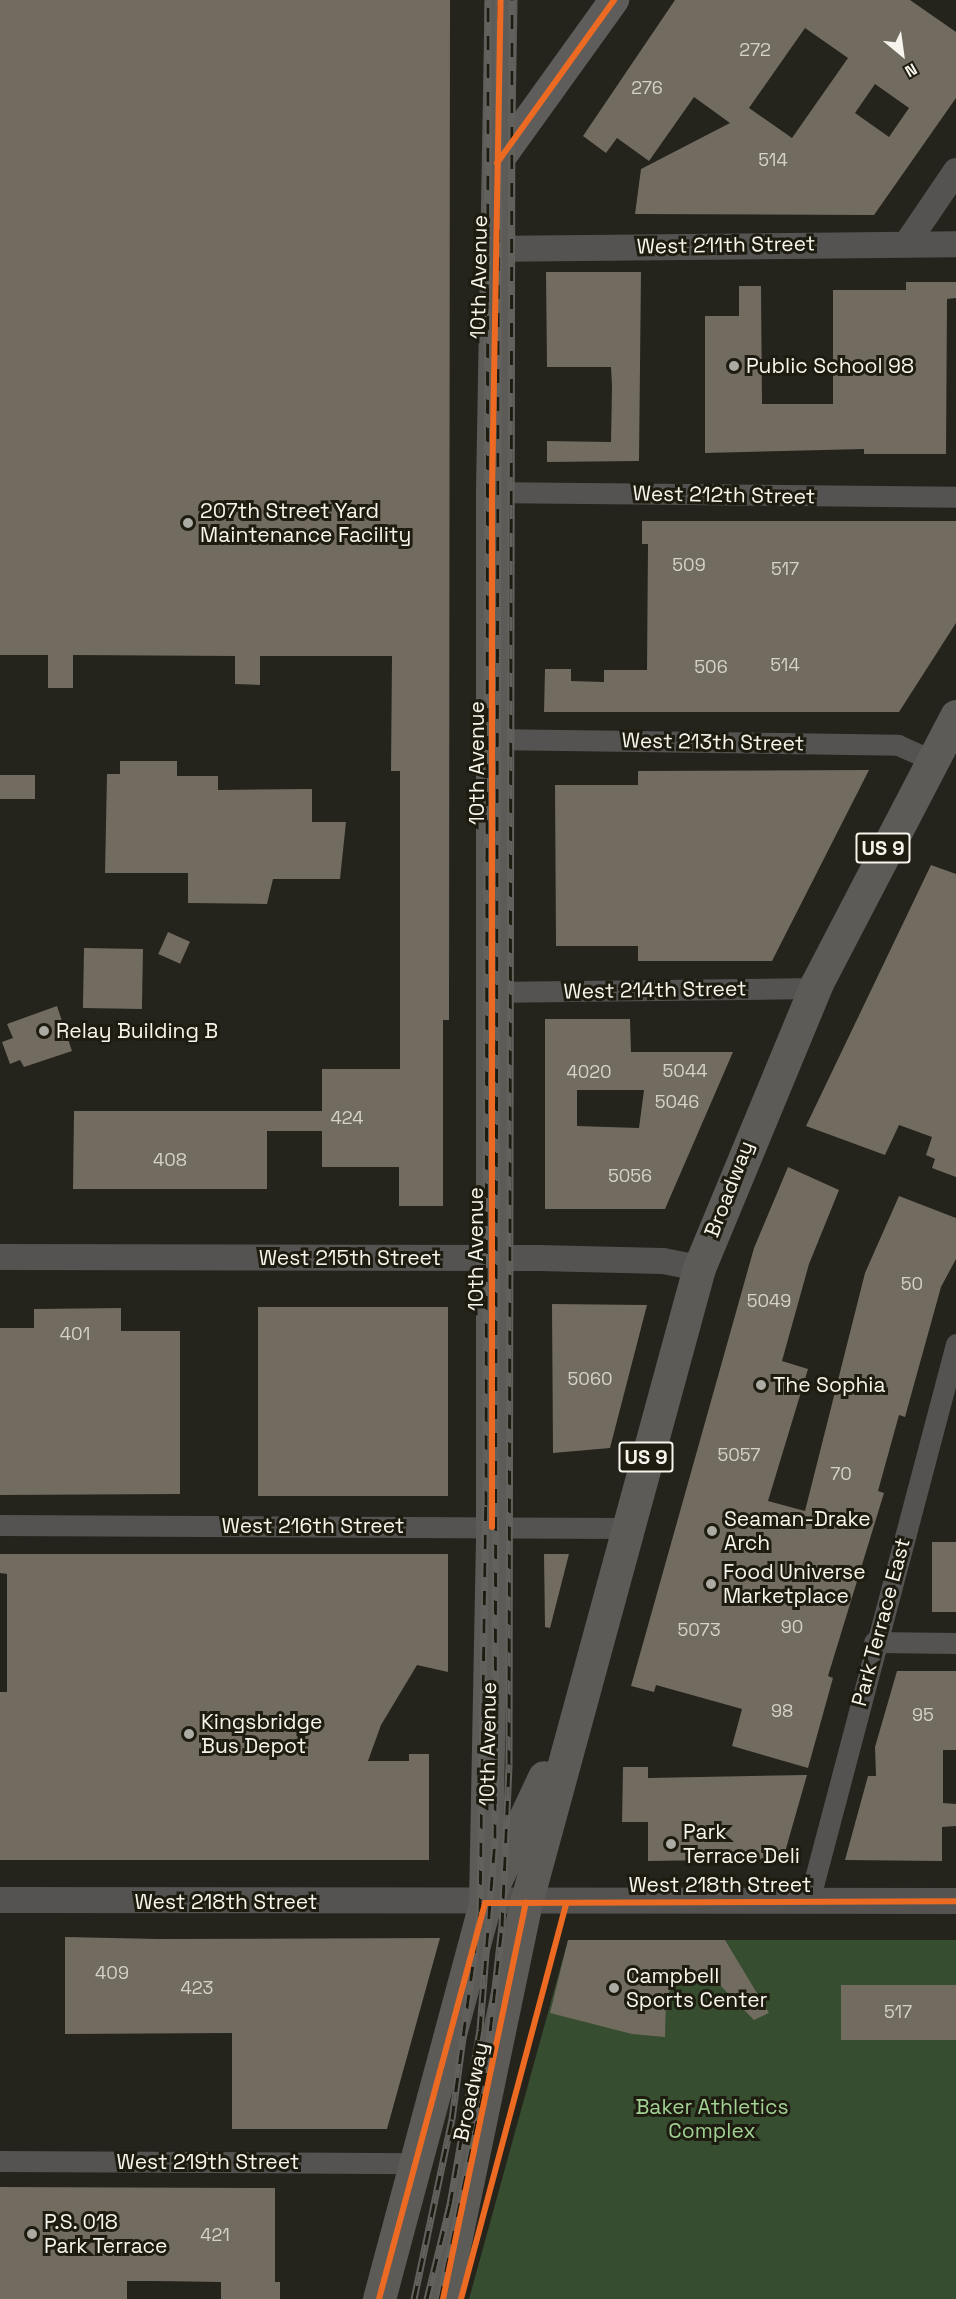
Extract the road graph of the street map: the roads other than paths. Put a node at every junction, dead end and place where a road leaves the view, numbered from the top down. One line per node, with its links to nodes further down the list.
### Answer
1 (501, 0): 3 (main road, 10th Avenue)
2 (614, 0): 3 (main road)
3 (497, 163): 7 (main road, 10th Avenue)
4 (956, 171): 5 (street)
5 (907, 243): 6 (street, West 211th Street); 7 (street, West 211th Street)
6 (956, 244)
7 (495, 249): 8 (main road, 10th Avenue)
8 (492, 492): 9 (street, West 212th Street); 11 (main road, 10th Avenue)
9 (956, 497)
10 (956, 716): 12 (main road, Broadway / US 9)
11 (493, 739): 12 (street, West 213th Street); 14 (main road, 10th Avenue)
12 (930, 759): 13 (main road, Broadway / US 9)
13 (815, 988): 14 (street, West 214th Street); 17 (main road, Broadway / US 9)
14 (495, 992): 16 (main road, 10th Avenue)
15 (0, 1257): 16 (street, West 215th Street)
16 (491, 1258): 17 (street, West 215th Street); 20 (main road, 10th Avenue)
17 (699, 1268): 21 (main road, Broadway / US 9)
18 (956, 1344): 22 (street, Park Terrace East)
19 (0, 1526): 20 (street, West 216th Street)
20 (492, 1527): 21 (street, West 216th Street); 28 (main road, 10th Avenue)
21 (626, 1528): 24 (main road, Broadway / US 9)
22 (874, 1641): 23 (street); 26 (street, Park Terrace East)
23 (956, 1643)
24 (582, 1693): 28 (main road, Broadway / US 9); 29 (main road, Broadway / US 9)
25 (0, 1900): 28 (street, West 218th Street)
26 (809, 1901): 27 (street, West 218th Street); 29 (street, West 218th Street)
27 (956, 1901)
28 (485, 1903): 29 (street, West 218th Street); 31 (main road, Broadway / US 9)
29 (526, 1904): 33 (main road, Broadway / US 9)
30 (0, 2161): 31 (street, West 219th Street)
31 (416, 2163): 32 (main road, Broadway / US 9)
32 (379, 2299)
33 (443, 2299)

